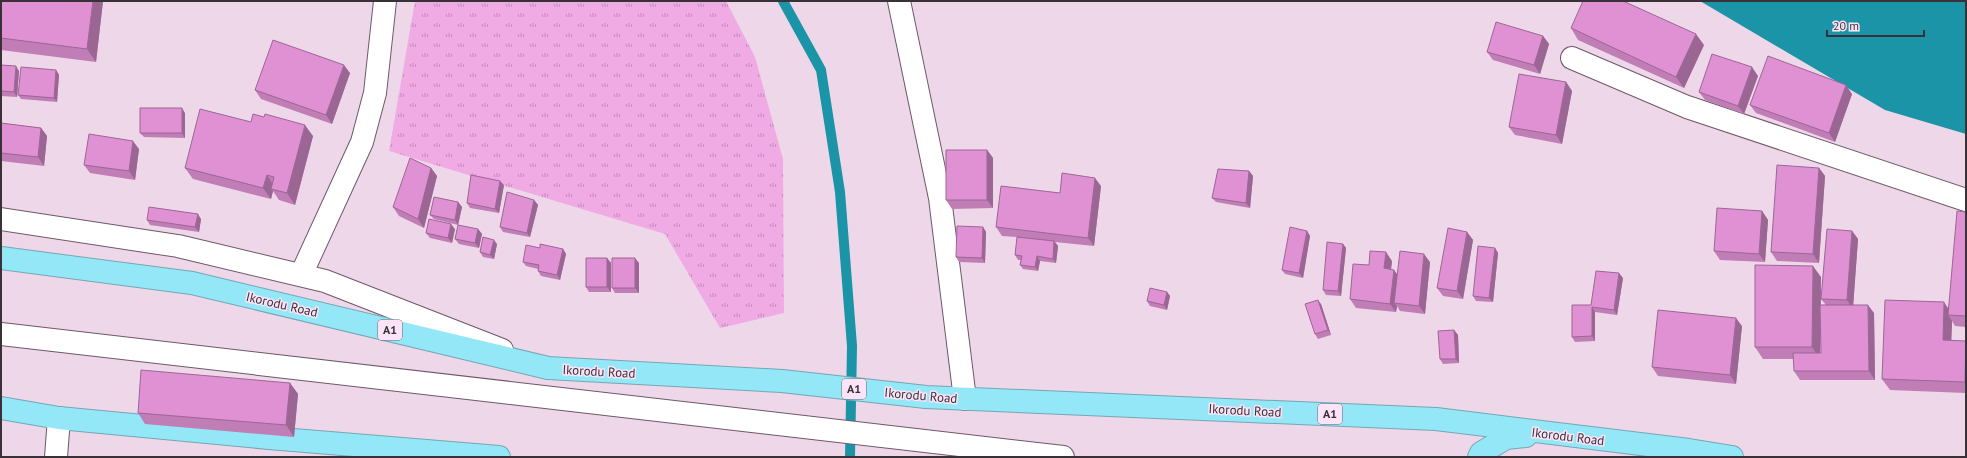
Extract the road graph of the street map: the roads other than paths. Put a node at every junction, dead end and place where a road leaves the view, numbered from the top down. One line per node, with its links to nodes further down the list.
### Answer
1 (385, 1): 7 (street)
2 (899, 1): 10 (street)
3 (1572, 58): 4 (street)
4 (1966, 200)
5 (1, 219): 7 (street)
6 (1, 258): 9 (highway, Ikorodu Road / A1)
7 (300, 274): 9 (street)
8 (1, 334): 16 (street)
9 (548, 368): 10 (highway, Ikorodu Road / A1)
10 (965, 399): 13 (highway, Ikorodu Road / A1)
11 (1, 408): 12 (highway)
12 (59, 418): 14 (street); 15 (highway)
13 (1545, 434): 17 (highway); 18 (highway, Ikorodu Road / A1)
14 (56, 457)
15 (499, 457)
16 (1063, 457)
17 (1479, 457)
18 (1732, 457)

